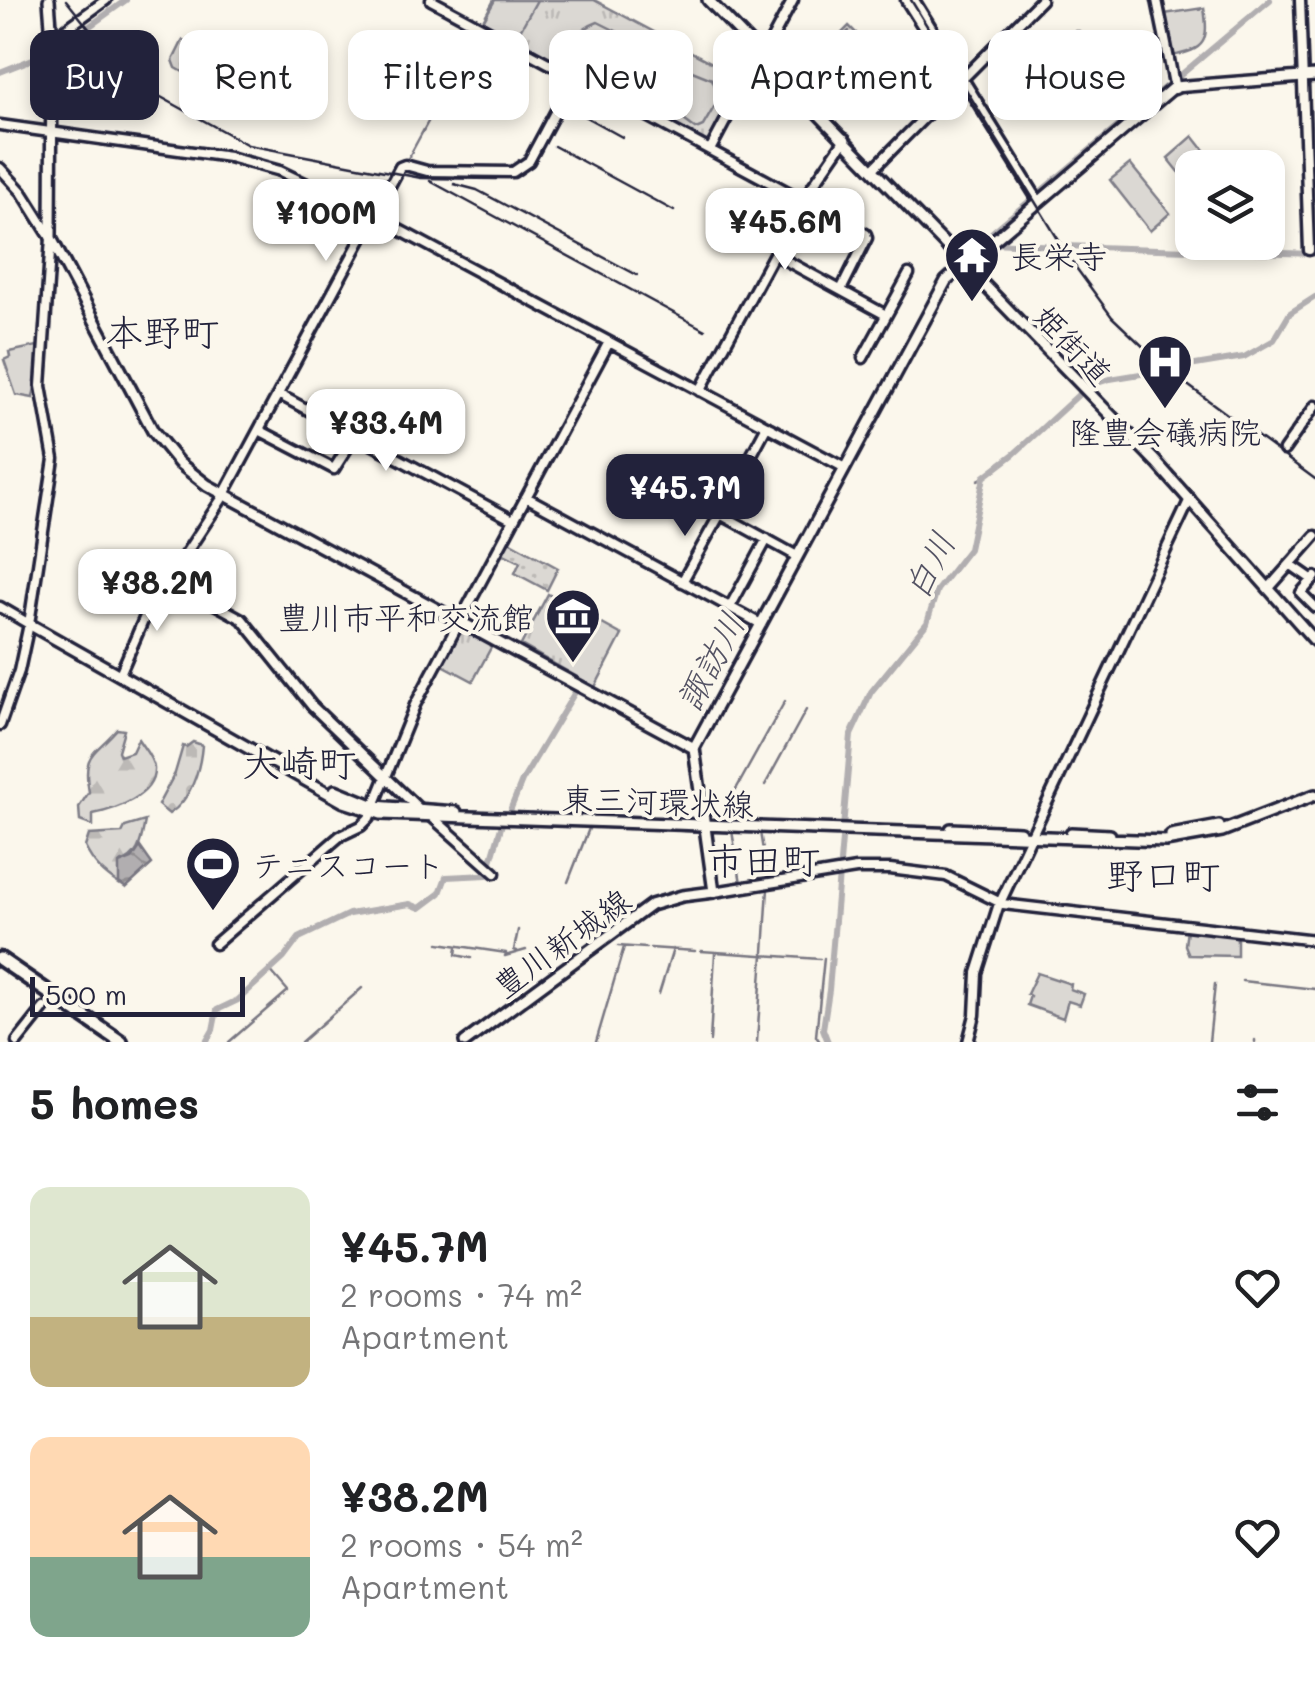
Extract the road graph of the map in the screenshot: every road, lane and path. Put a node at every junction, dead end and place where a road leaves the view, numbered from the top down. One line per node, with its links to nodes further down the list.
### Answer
1 (49, 0): 11 (main road)
2 (106, 0): 12 (street)
3 (431, 0): 17 (street)
4 (708, 0): 13 (main road, 姫街道)
5 (793, 0): 14 (street)
6 (906, 0): 15 (street)
7 (914, 0): 16 (street)
8 (1041, 0): 18 (street)
9 (1157, 0): 20 (street)
10 (1300, 0): 19 (street)
11 (51, 30)
12 (66, 30)
13 (737, 30)
14 (777, 30)
15 (926, 30)
16 (931, 30)
17 (549, 64)
18 (968, 75)
19 (1309, 78): 20 (main road); 39 (street)
20 (1175, 88): 34 (main road); 37 (main road)
21 (968, 93): 34 (street)
22 (51, 120): 29 (main road)
23 (551, 120): 36 (street)
24 (654, 120): 31 (street)
25 (729, 120): 31 (street)
26 (826, 120): 30 (main road, 姫街道)
27 (923, 120): 33 (street)
28 (0, 125): 29 (street)
29 (51, 134): 36 (street); 38 (main road)
30 (845, 139): 33 (main road, 姫街道); 35 (street)
31 (712, 151): 35 (street)
32 (0, 168): 38 (street)
33 (874, 168): 41 (main road, 姫街道)
34 (1036, 197): 37 (main road)
35 (803, 200): 40 (street); 43 (street)
36 (374, 216): 45 (street); 48 (street)
37 (1008, 227): 41 (main road)
38 (50, 238): 55 (main road, 東三河環状線); 73 (street)
39 (1308, 250)
40 (774, 254): 43 (street); 47 (street)
41 (965, 264): 54 (main road); 57 (main road, 姫街道)
42 (909, 274): 44 (street)
43 (841, 290): 44 (street)
44 (886, 315): 46 (street)
45 (608, 342): 47 (street); 56 (street)
46 (863, 358)
47 (700, 391): 50 (street)
48 (278, 394): 51 (street); 52 (street)
49 (1315, 406): 53 (street)
50 (767, 426): 54 (street); 58 (street)
51 (259, 430): 52 (street); 55 (street)
52 (355, 436): 59 (street)
53 (1284, 450)
54 (844, 468): 62 (main road)
55 (224, 494): 71 (main road, 東三河環状線); 75 (street)
56 (526, 497): 59 (street); 65 (street)
57 (1190, 499): 66 (main road, 姫街道); 84 (street)
58 (720, 514): 61 (street); 65 (street)
59 (513, 520): 71 (street)
60 (1315, 536): 63 (street)
61 (766, 539): 62 (street); 70 (street)
62 (795, 555): 72 (main road)
63 (1290, 564): 64 (street); 66 (street)
64 (1314, 578): 68 (street)
65 (682, 582): 70 (street)
66 (1269, 588): 74 (main road, 姫街道)
67 (200, 596): 78 (street)
68 (1315, 606)
69 (0, 607): 73 (street)
70 (730, 607): 72 (street)
71 (459, 621): 77 (main road, 東三河環状線); 78 (street)
72 (759, 623): 77 (main road)
73 (34, 627): 75 (main road, 東三河環状線); 76 (street)
74 (1315, 640)
75 (121, 672): 80 (main road, 東三河環状線)
76 (0, 726)
77 (694, 748): 83 (main road)
78 (387, 776): 80 (street); 81 (street)
79 (1315, 792): 84 (main road, 東三河環状線)
80 (373, 809): 81 (main road, 東三河環状線); 82 (main road, 東三河環状線); 89 (street)
81 (420, 810): 83 (main road, 東三河環状線)
82 (432, 817): 83 (main road, 東三河環状線); 85 (street)
83 (705, 824): 84 (main road, 東三河環状線); 86 (main road)
84 (1032, 835): 87 (street)
85 (495, 874)
86 (714, 892): 87 (street); 95 (main road, 豊川新城線)
87 (1000, 903): 88 (street); 96 (street)
88 (1315, 940)
89 (215, 944)
90 (0, 962): 93 (highway); 94 (highway)
91 (44, 1008): 92 (street)
92 (16, 1042)
93 (112, 1042)
94 (121, 1042)
95 (465, 1042)
96 (968, 1042)

